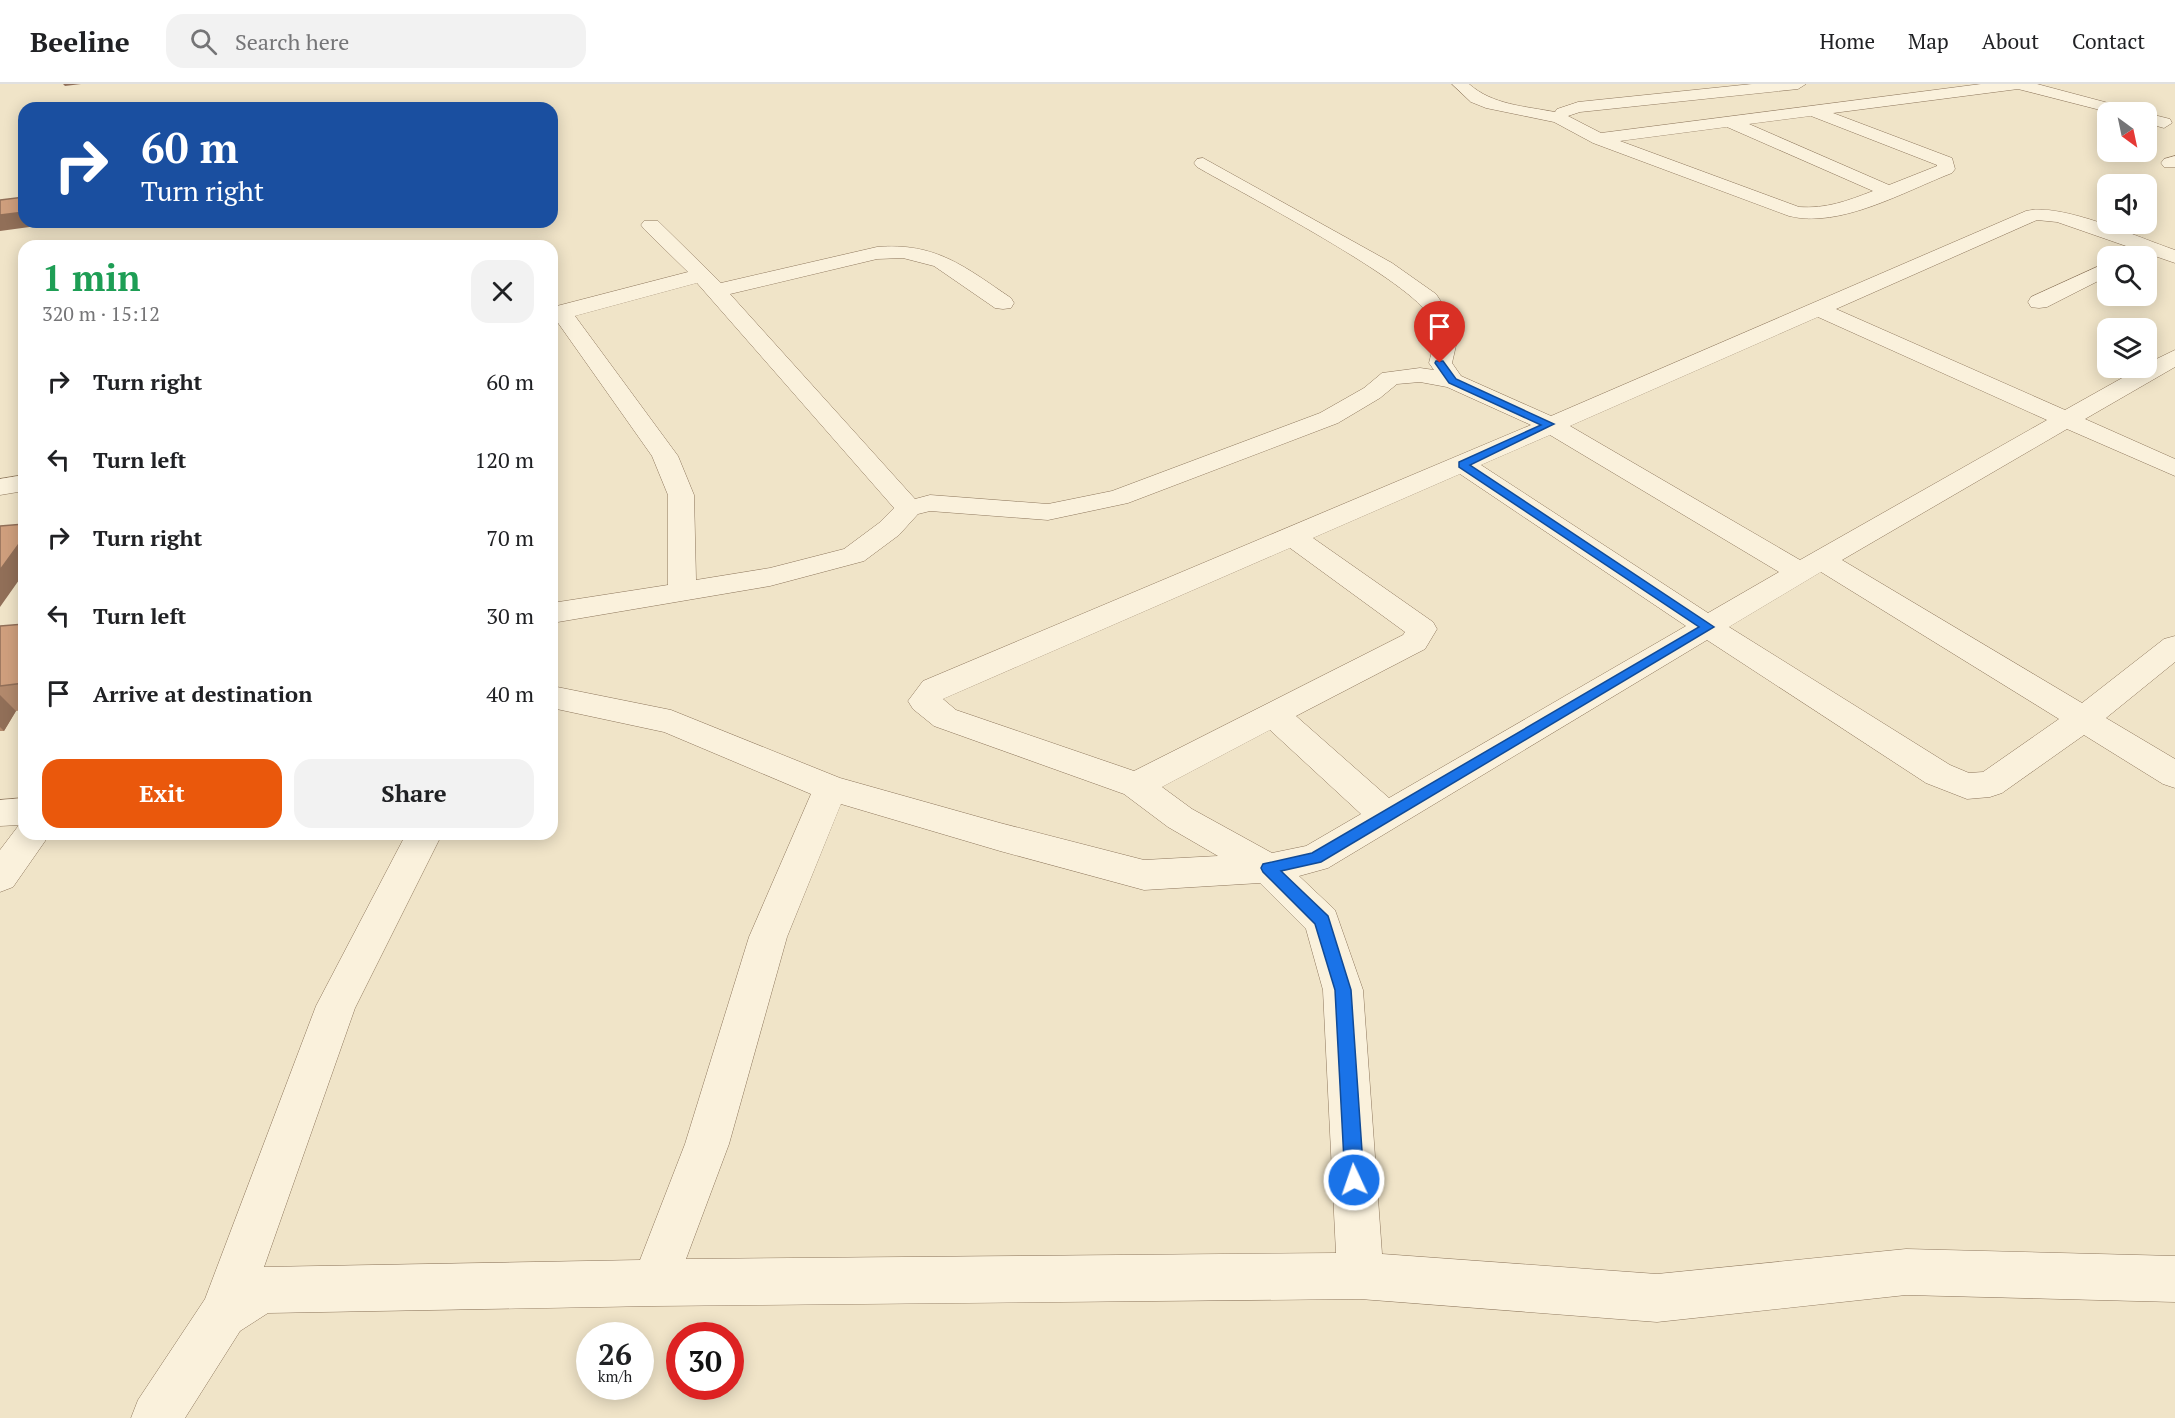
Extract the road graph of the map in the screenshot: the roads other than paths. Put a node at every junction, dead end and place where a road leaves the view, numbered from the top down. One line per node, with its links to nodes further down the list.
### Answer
1 (1460, 84): 6 (street)
2 (1798, 84): 6 (street)
3 (2018, 84): 4 (street); 5 (street)
4 (2097, 105)
5 (1813, 111): 8 (street); 12 (street)
6 (1559, 118): 10 (street)
7 (2157, 121): 9 (street)
8 (1730, 122): 10 (street); 12 (street)
9 (2164, 123)
10 (1599, 139): 12 (street)
11 (1203, 163): 25 (street)
12 (1888, 191)
13 (651, 225): 18 (street)
14 (2125, 246): 21 (street)
15 (2157, 254): 16 (street)
16 (2175, 257)
17 (2097, 273): 19 (street)
18 (708, 283): 20 (street); 22 (street); 32 (street)
19 (2039, 302)
20 (1003, 303)
21 (1818, 309): 26 (street); 27 (street)
22 (558, 313)
23 (558, 314): 35 (street)
24 (2175, 357): 26 (street)
25 (1453, 381): 27 (street); 32 (street)
26 (2066, 419): 29 (street); 34 (street)
27 (1549, 424): 28 (street); 34 (street)
28 (1462, 464): 33 (street); 37 (street)
29 (2175, 468)
30 (18, 484): 31 (street)
31 (0, 487)
32 (909, 508): 35 (street)
33 (1292, 535): 40 (street); 43 (street)
34 (1812, 566): 37 (street); 41 (street)
35 (682, 591): 36 (street)
36 (558, 612)
37 (1708, 627): 41 (street); 47 (street)
38 (2175, 646): 41 (street)
39 (558, 698): 44 (street)
40 (1272, 713): 43 (street); 47 (street)
41 (2083, 719): 42 (street)
42 (2175, 775)
43 (1136, 785): 50 (street)
44 (831, 788): 50 (street); 54 (street)
45 (18, 812): 46 (street)
46 (0, 813)
47 (1387, 817): 50 (street)
48 (28, 840): 51 (street)
49 (421, 840): 55 (street)
50 (1268, 868): 52 (street)
51 (0, 878)
52 (1360, 1276): 53 (street); 54 (street)
53 (2175, 1279)
54 (654, 1283): 55 (street)
55 (223, 1314): 56 (street)
56 (156, 1418)

